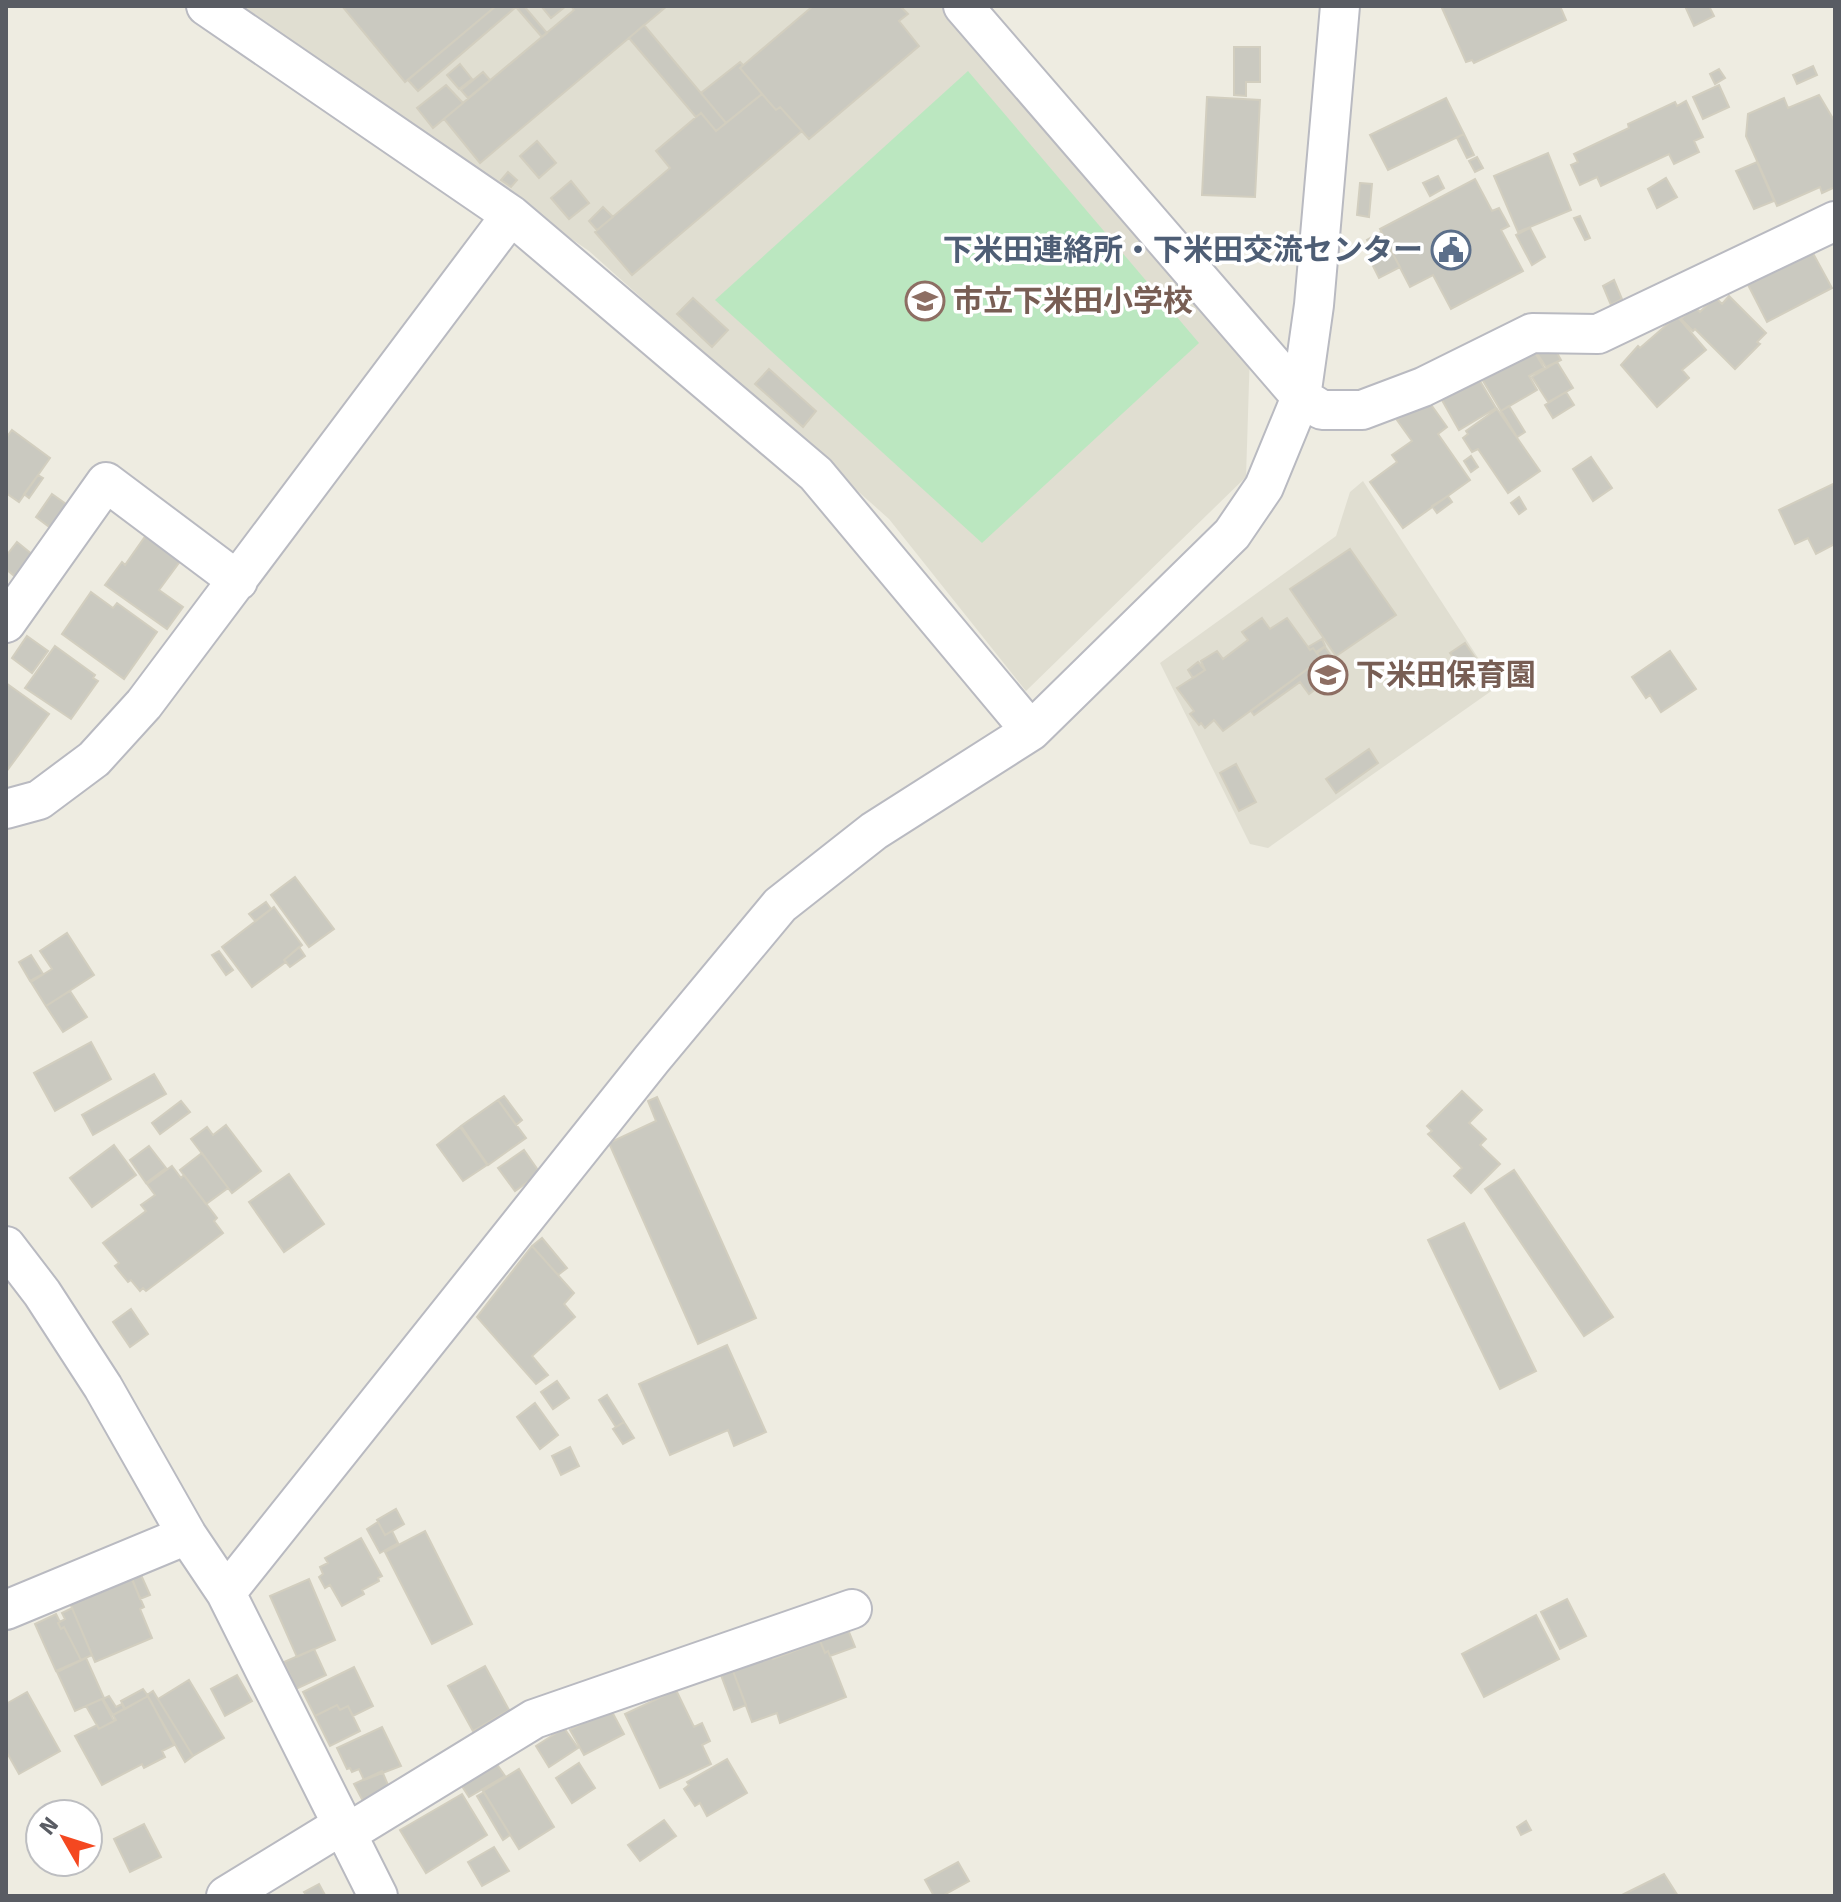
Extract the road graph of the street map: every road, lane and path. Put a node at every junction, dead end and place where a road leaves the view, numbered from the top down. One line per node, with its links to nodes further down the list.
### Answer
1 (206, 6): 4 (street)
2 (963, 6): 6 (street)
3 (1340, 6): 6 (street)
4 (511, 215): 7 (street); 9 (street)
5 (1835, 221): 6 (street)
6 (1301, 397): 9 (street)
7 (238, 581): 8 (street); 10 (street)
8 (6, 623)
9 (1031, 731): 13 (street)
10 (17, 800)
11 (6, 1246): 12 (street)
12 (187, 1535): 13 (street); 15 (street)
13 (226, 1593): 16 (street)
14 (852, 1609): 16 (street)
15 (6, 1610)
16 (344, 1829): 17 (street); 18 (street)
17 (226, 1896)
18 (378, 1896)

